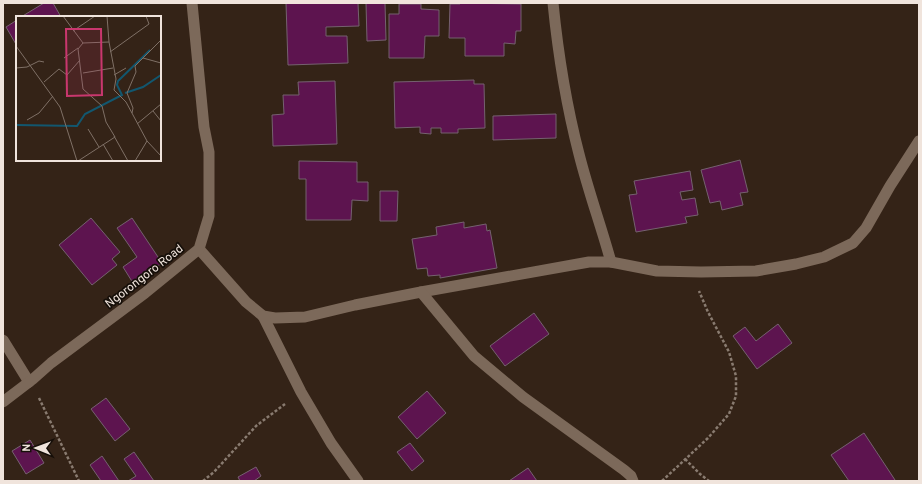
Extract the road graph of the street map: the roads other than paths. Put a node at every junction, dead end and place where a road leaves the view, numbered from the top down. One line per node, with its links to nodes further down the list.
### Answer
1 (192, 3): 4 (street, Ngorongoro Road)
2 (553, 3): 5 (street)
3 (919, 141): 5 (street)
4 (199, 249): 7 (street); 9 (street, Ngorongoro Road)
5 (611, 262): 6 (street)
6 (421, 292): 7 (street); 12 (street)
7 (263, 316): 11 (street)
8 (3, 340): 9 (street)
9 (31, 381): 10 (street, Ngorongoro Road)
10 (3, 402)
11 (358, 481)
12 (633, 481)

